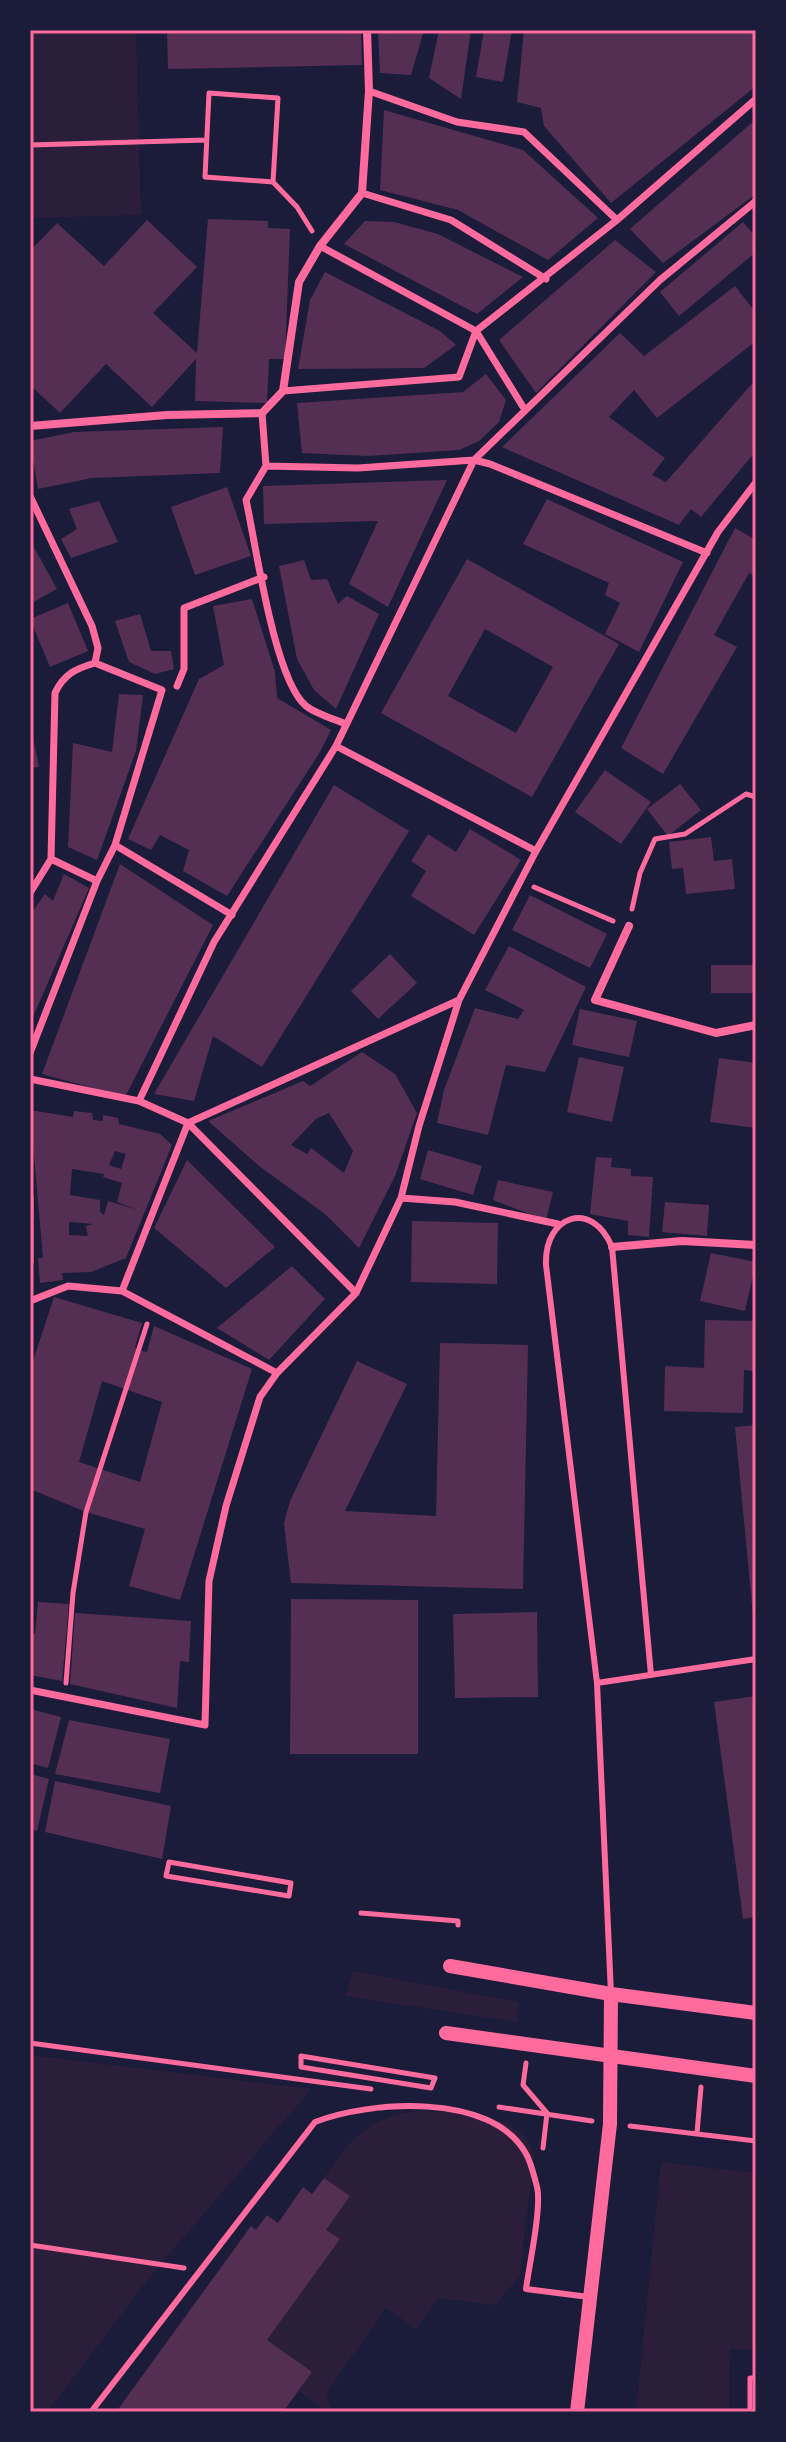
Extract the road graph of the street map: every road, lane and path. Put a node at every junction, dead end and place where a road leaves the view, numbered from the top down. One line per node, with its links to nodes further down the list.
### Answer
1 (367, 30): 2 (street)
2 (369, 91): 7 (street); 9 (street)
3 (756, 99): 9 (street)
4 (206, 140): 5 (path); 6 (path); 6 (path)
5 (30, 145)
6 (273, 182): 10 (path)
7 (362, 193): 10 (street); 11 (street)
8 (756, 201): 14 (street)
9 (617, 220): 11 (street)
10 (320, 246): 12 (street); 13 (street)
11 (546, 279): 12 (street)
12 (476, 331): 13 (street); 14 (street)
13 (283, 391): 15 (street)
14 (525, 410): 17 (street)
15 (262, 413): 16 (street); 18 (street)
16 (30, 426)
17 (474, 460): 18 (street); 21 (street); 25 (street)
18 (266, 466): 22 (street)
19 (756, 482): 21 (street)
20 (30, 496): 23 (street)
21 (707, 553): 29 (street)
22 (264, 577): 24 (street); 25 (street)
23 (95, 663): 28 (street); 30 (street)
24 (177, 686)
25 (346, 724): 26 (street)
26 (336, 746): 29 (street); 34 (street)
27 (756, 797): 36 (path)
28 (115, 845): 31 (street); 34 (street)
29 (536, 851): 32 (street)
30 (51, 859): 31 (street); 33 (street)
31 (97, 881): 39 (street)
32 (522, 881): 35 (path); 37 (street)
33 (30, 893)
34 (232, 915): 41 (street)
35 (595, 916)
36 (629, 926): 38 (street)
37 (459, 1000): 42 (street); 44 (street)
38 (756, 1025)
39 (30, 1053)
40 (30, 1079): 41 (street)
41 (139, 1101): 42 (street)
42 (188, 1123): 49 (street); 50 (street)
43 (30, 1197): 48 (street)
44 (401, 1198): 45 (street); 50 (street)
45 (558, 1224): 47 (lane); 56 (lane)
46 (756, 1245): 47 (street)
47 (612, 1247): 55 (lane)
48 (30, 1262)
49 (122, 1291): 51 (street); 52 (street)
50 (356, 1293): 53 (street)
51 (30, 1301)
52 (153, 1308): 53 (street); 58 (path)
53 (277, 1373): 58 (street)
54 (756, 1659): 55 (lane)
55 (651, 1675): 56 (lane)
56 (597, 1683): 63 (lane)
57 (30, 1690): 58 (street)
58 (65, 1698)
59 (291, 1883): 59 (path)
60 (361, 1913): 61 (path)
61 (458, 1925)
62 (450, 1966): 63 (street)
63 (611, 1994): 64 (street); 68 (street)
64 (756, 2013)
65 (446, 2033): 67 (street)
66 (30, 2043): 72 (path)
67 (529, 2047): 68 (street); 74 (path)
68 (611, 2058): 70 (street); 75 (street)
69 (332, 2061): 69 (path)
70 (702, 2070): 71 (street); 76 (path)
71 (756, 2076)
72 (374, 2090)
73 (484, 2105): 74 (path)
74 (547, 2113): 75 (path)
75 (610, 2124): 76 (path); 80 (street)
76 (697, 2133): 77 (path)
77 (756, 2141)
78 (30, 2245): 79 (path)
79 (201, 2271): 80 (lane); 82 (lane)
80 (589, 2297): 83 (street)
81 (756, 2378): 84 (path)
82 (91, 2412)
83 (577, 2412)
84 (750, 2412)

